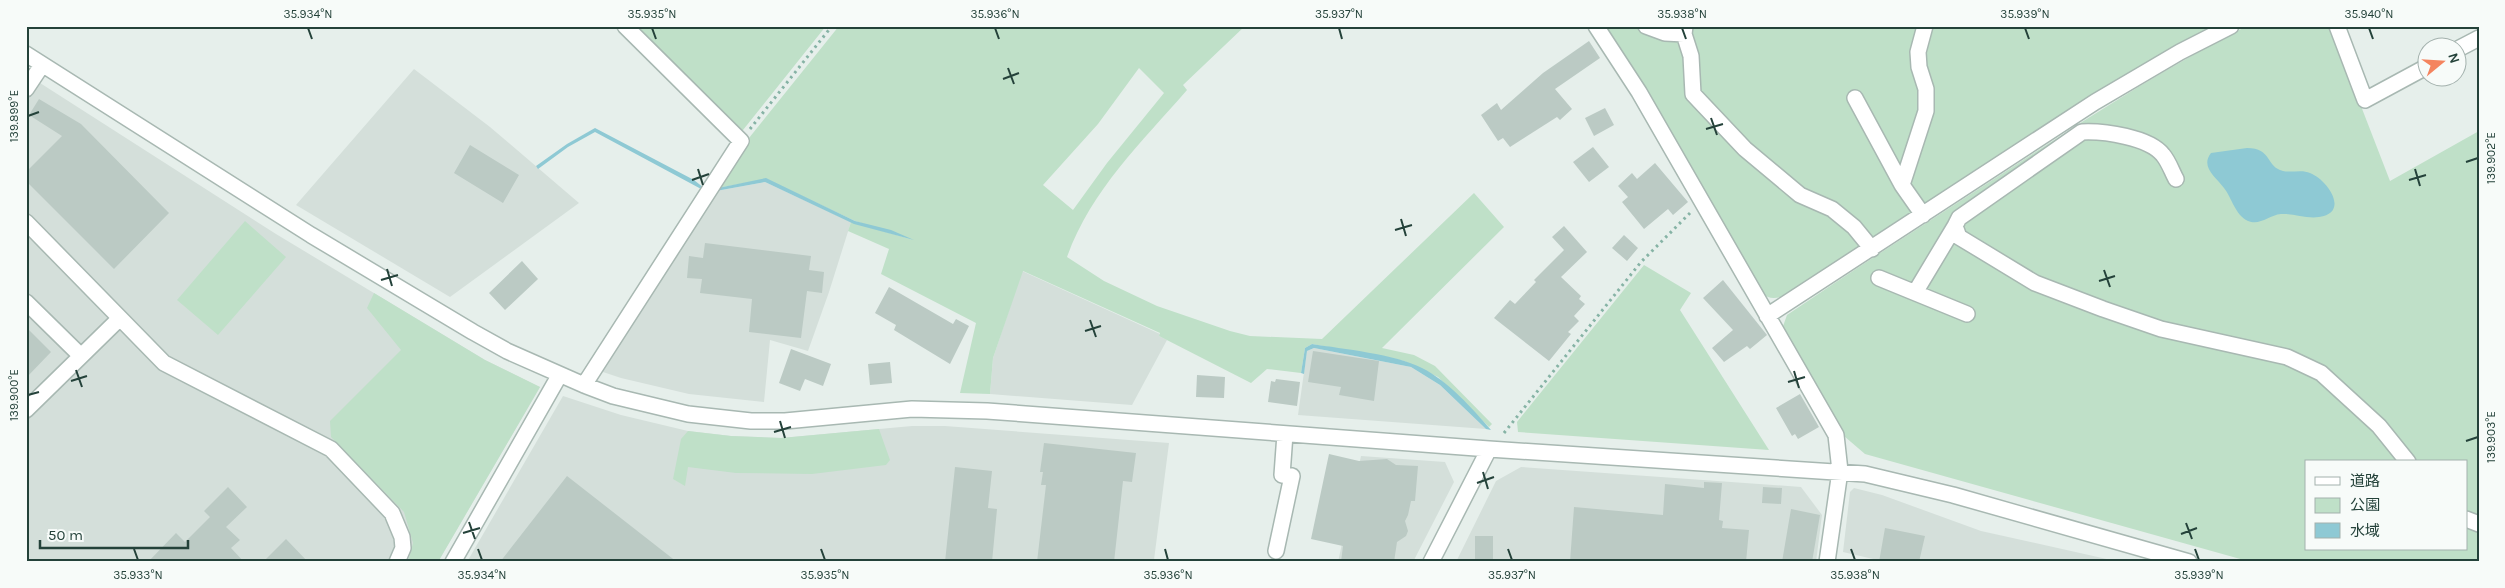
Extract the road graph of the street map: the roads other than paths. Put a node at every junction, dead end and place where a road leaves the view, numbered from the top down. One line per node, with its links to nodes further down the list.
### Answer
1 (625, 26): 28 (street)
2 (1596, 26): 24 (street)
3 (1646, 26): 7 (street)
4 (1925, 26): 15 (street)
5 (2231, 26): 13 (street)
6 (2337, 26): 10 (street)
7 (1685, 30): 19 (street)
8 (26, 54): 9 (street)
9 (42, 65): 11 (street); 27 (street)
10 (2418, 71)
11 (26, 89)
12 (1854, 98): 15 (street)
13 (1984, 176): 16 (street); 18 (street)
14 (2176, 179): 18 (street)
15 (1902, 185): 16 (street)
16 (1923, 215): 19 (street)
17 (26, 222): 25 (street)
18 (1957, 222): 21 (street); 32 (street)
19 (1872, 249): 24 (street)
20 (1879, 278): 21 (street)
21 (1916, 291): 23 (street)
22 (26, 302): 26 (street)
23 (1967, 314)
24 (1767, 316): 33 (street)
25 (120, 318): 26 (street); 35 (street)
26 (81, 356): 29 (street)
27 (559, 376): 28 (street); 36 (street)
28 (584, 385): 30 (street)
29 (26, 410)
30 (1285, 434): 31 (street); 34 (street)
31 (1488, 449): 33 (street); 37 (street)
32 (2406, 460)
33 (1840, 471): 38 (street); 39 (street)
34 (1276, 551)
35 (398, 562)
36 (453, 562)
37 (1431, 562)
38 (1827, 562)
39 (2188, 562)

